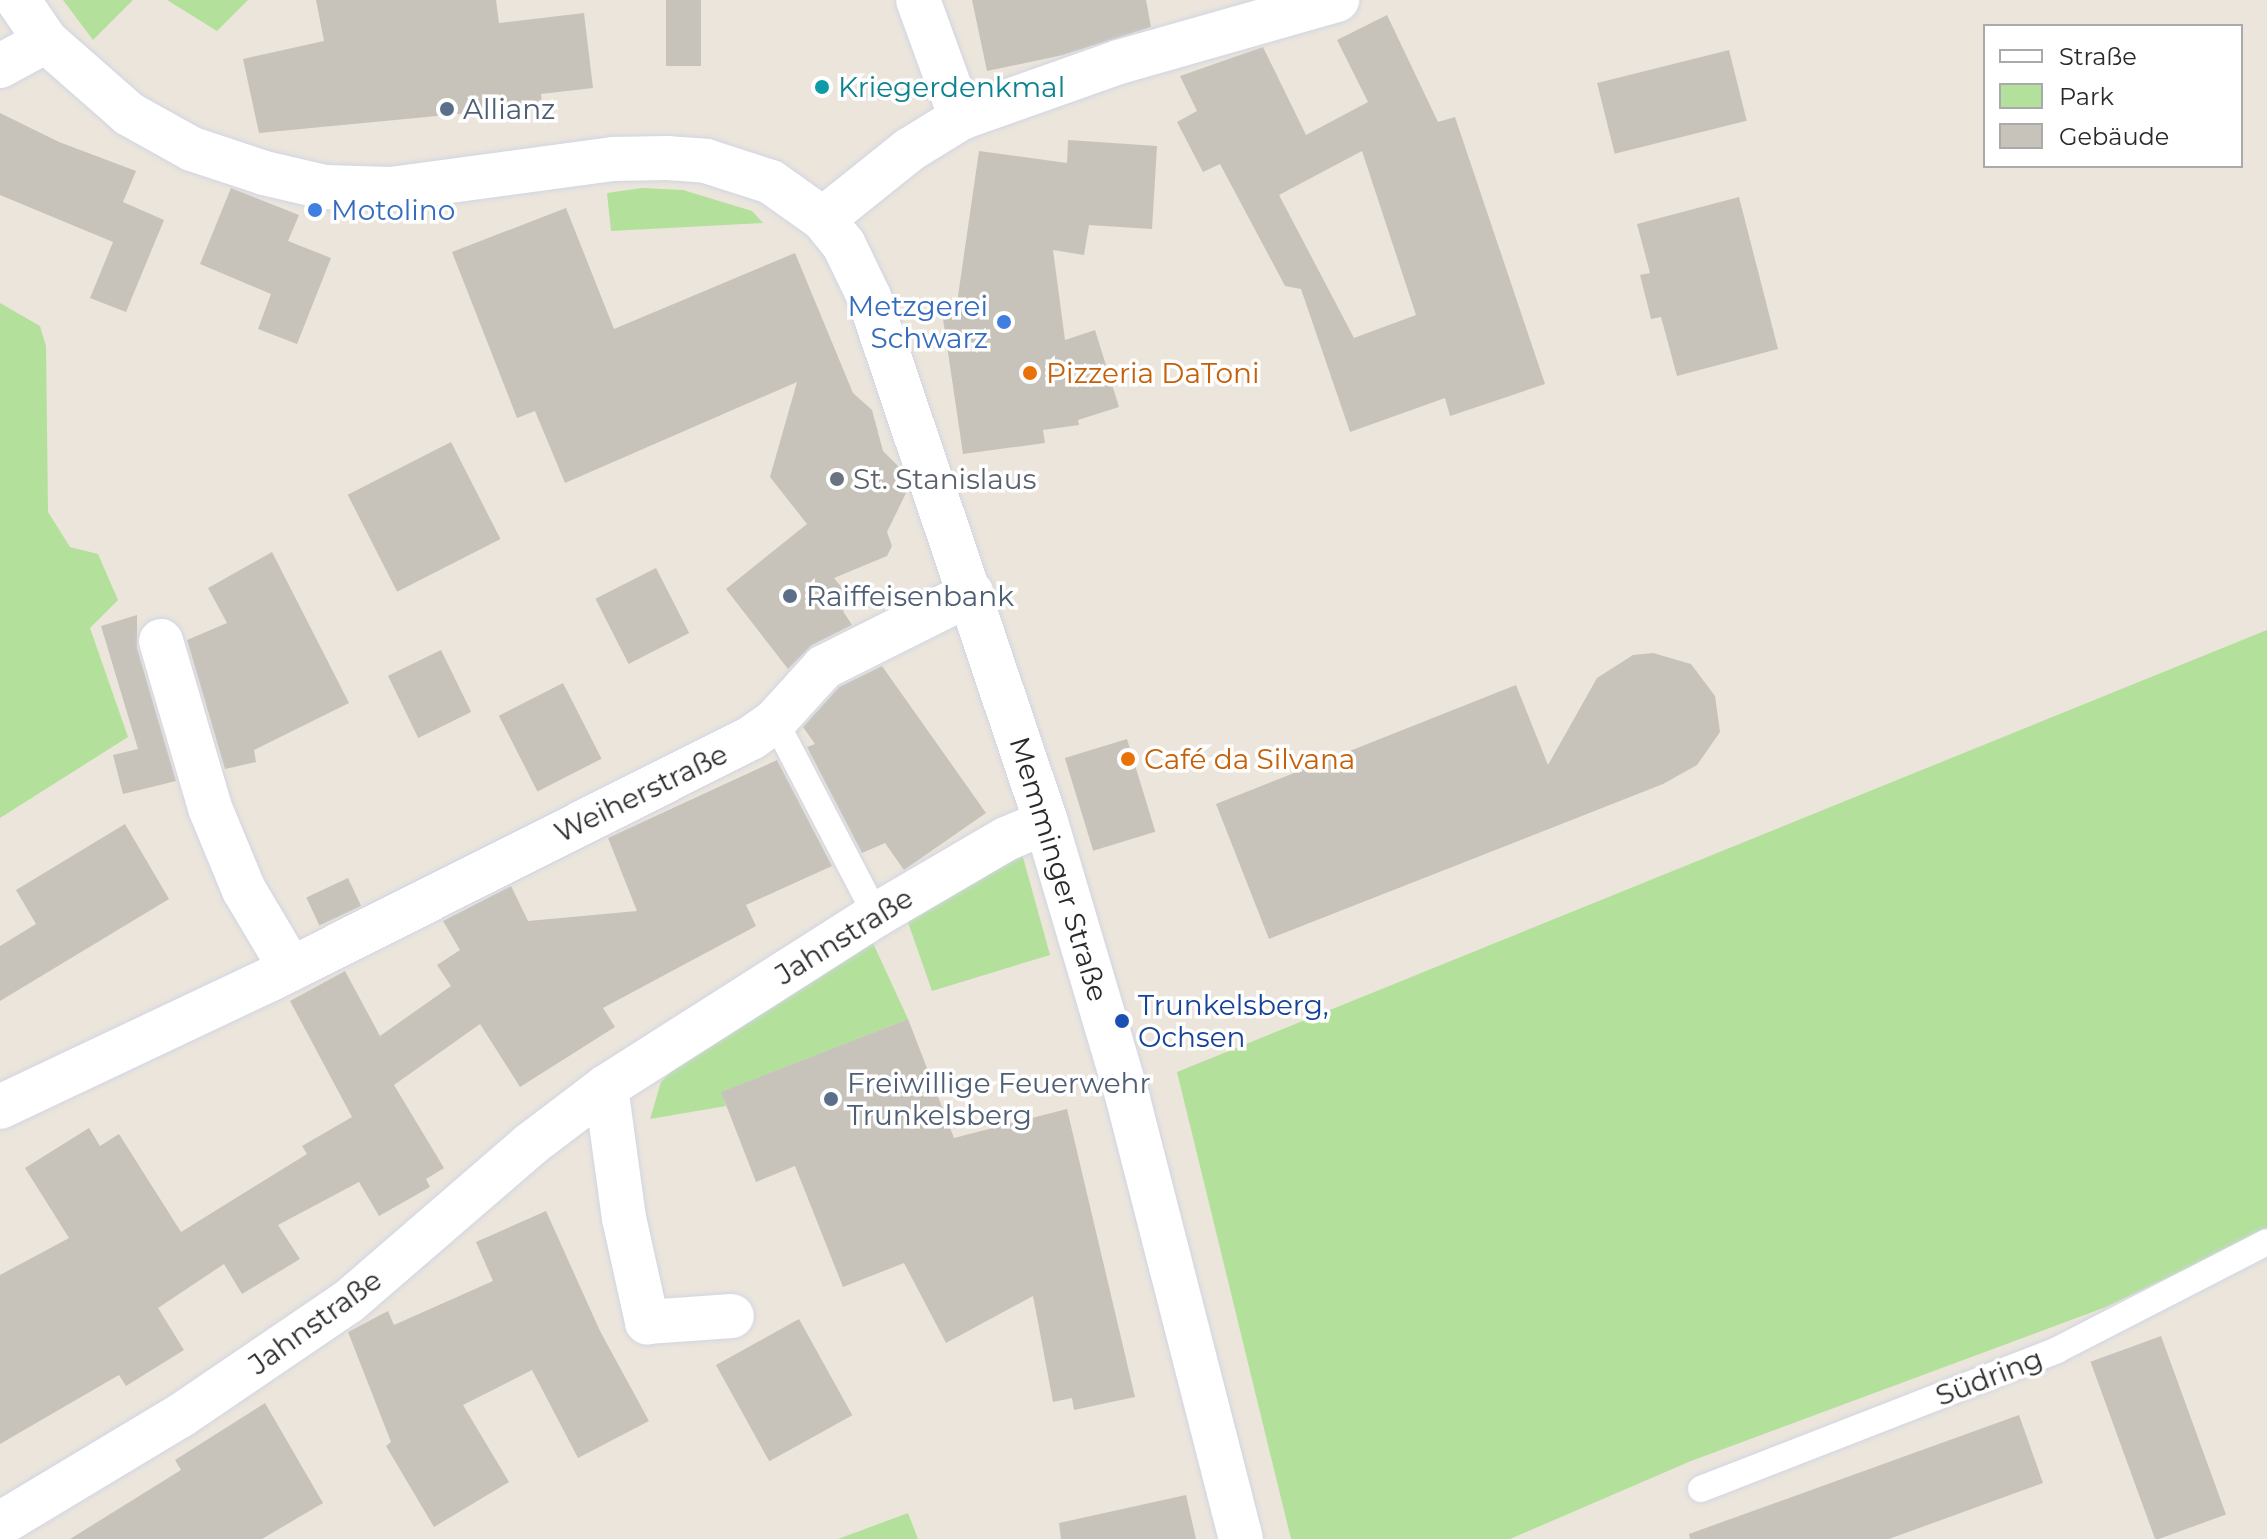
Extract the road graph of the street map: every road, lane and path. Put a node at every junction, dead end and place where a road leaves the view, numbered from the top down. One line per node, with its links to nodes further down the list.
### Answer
1 (18, 0): 4 (street, Memminger Straße)
2 (918, 0): 6 (street)
3 (1337, 0): 6 (street)
4 (46, 41): 5 (street); 7 (street, Memminger Straße)
5 (0, 66)
6 (961, 118): 7 (street)
7 (823, 219): 8 (street, Memminger Straße)
8 (972, 593): 10 (street, Weiherstraße); 11 (street, Memminger Straße)
9 (161, 641): 13 (street)
10 (775, 721): 12 (lane); 13 (street, Weiherstraße)
11 (1046, 822): 12 (street, Jahnstraße); 20 (street, Memminger Straße)
12 (876, 915): 14 (street, Jahnstraße)
13 (291, 969): 15 (street, Weiherstraße)
14 (606, 1087): 17 (street); 19 (street, Jahnstraße)
15 (0, 1107)
16 (2267, 1242): 18 (lane, Südring)
17 (732, 1316)
18 (1701, 1489)
19 (0, 1524)
20 (1241, 1539)

